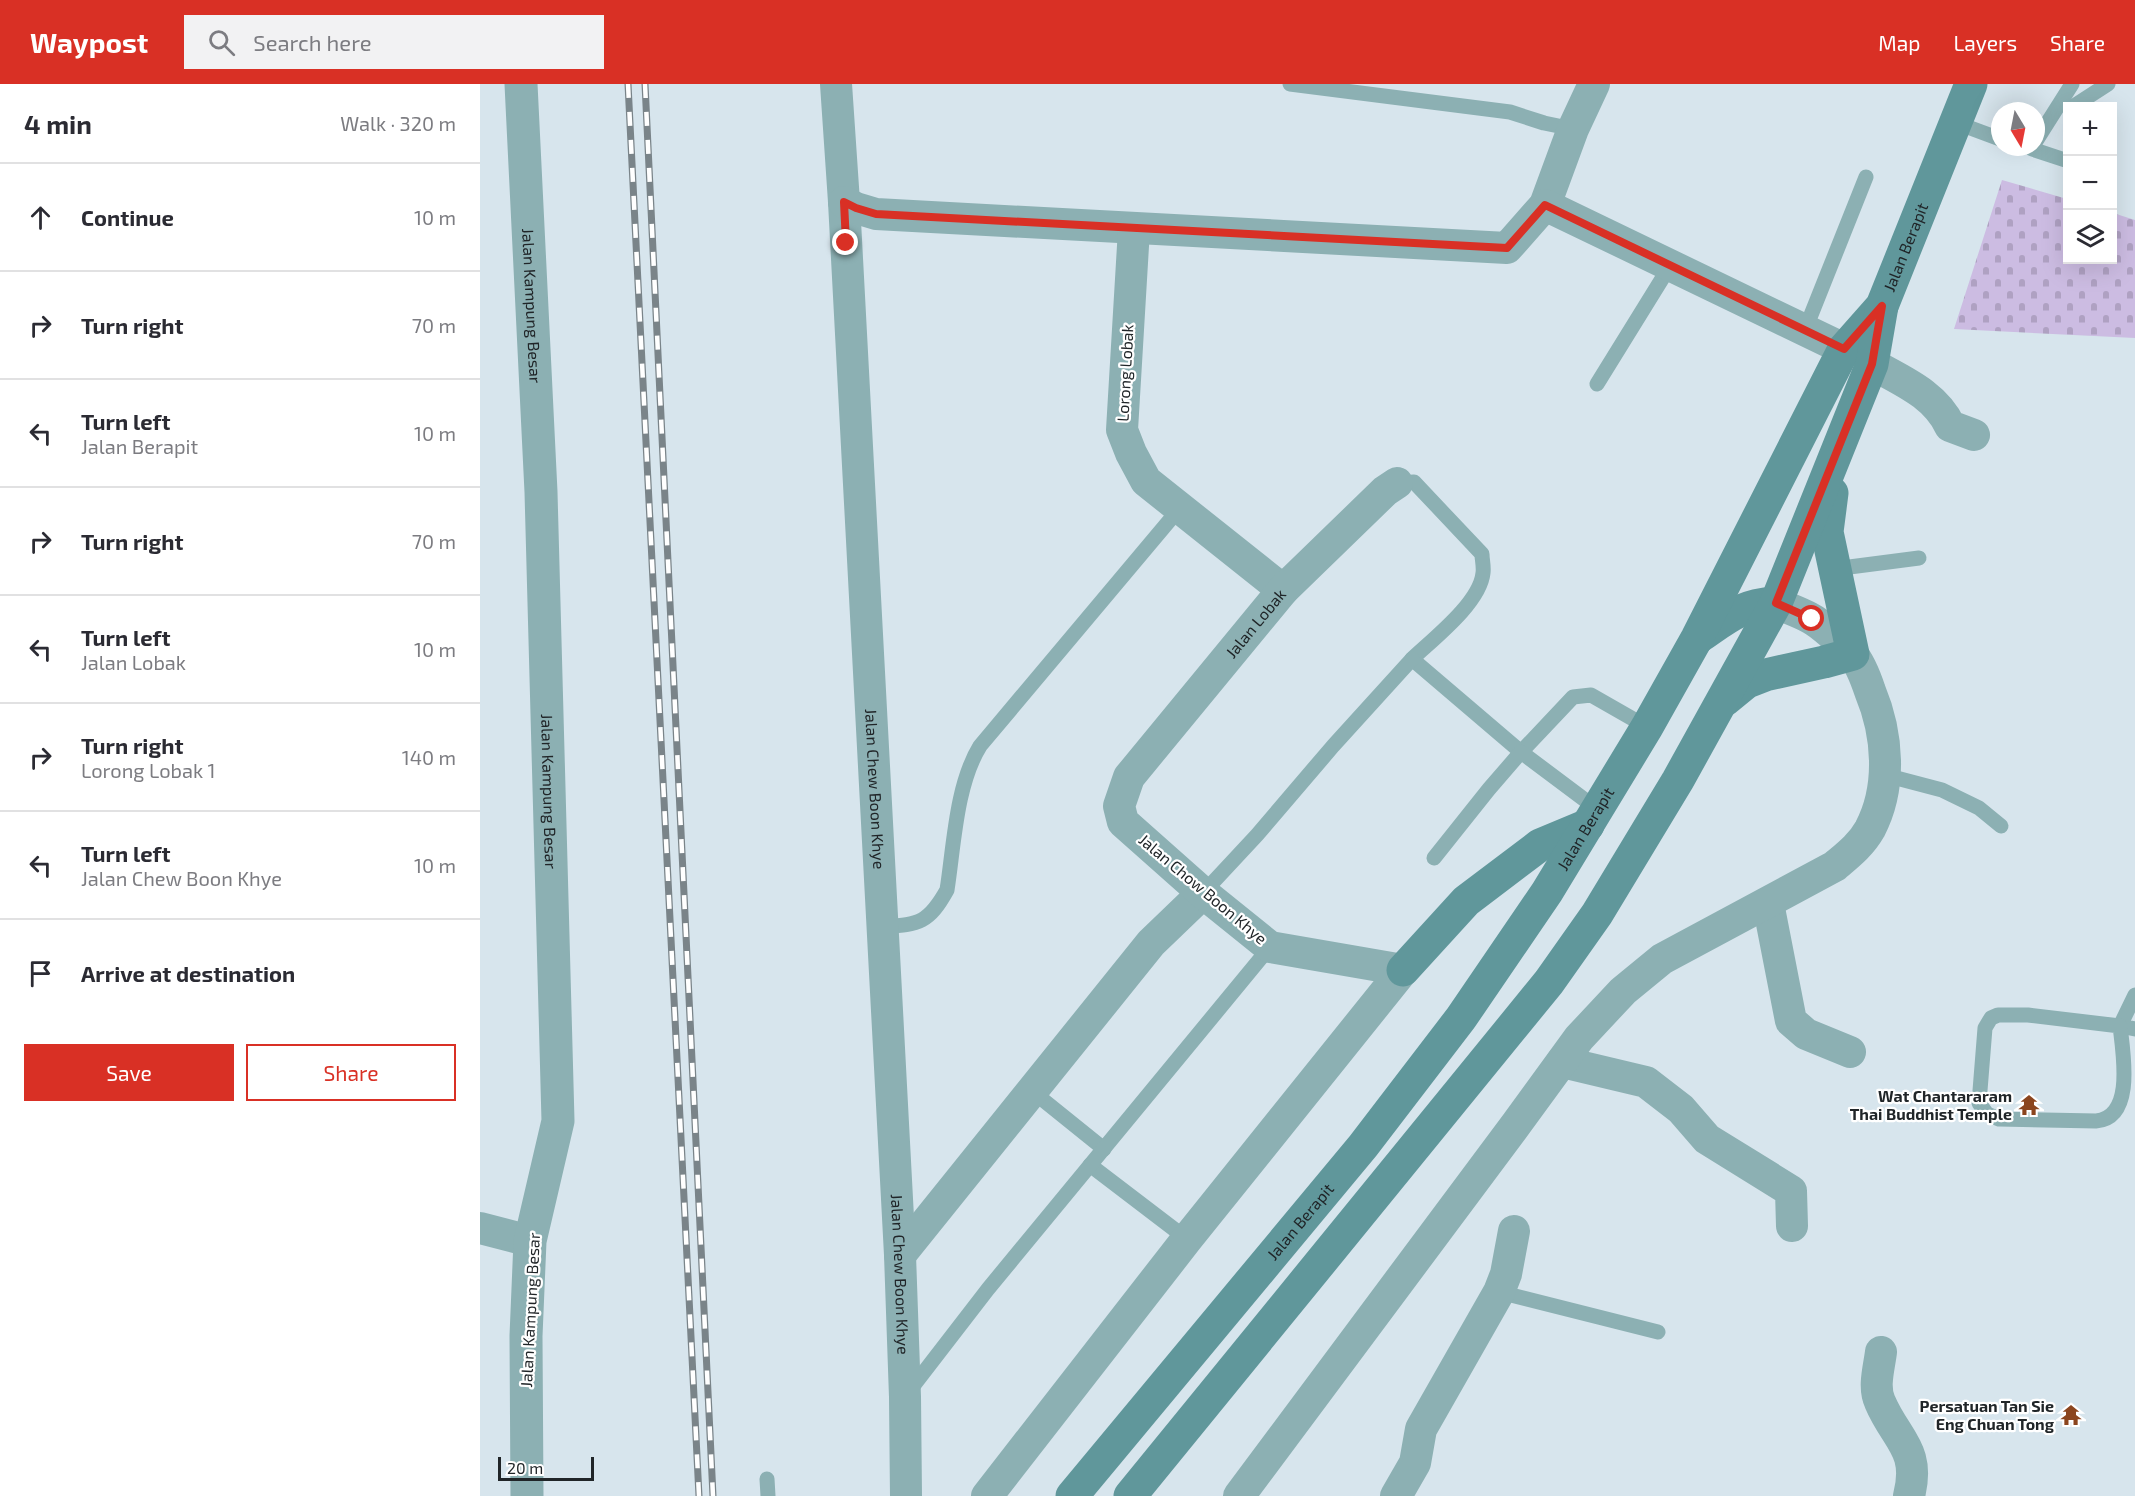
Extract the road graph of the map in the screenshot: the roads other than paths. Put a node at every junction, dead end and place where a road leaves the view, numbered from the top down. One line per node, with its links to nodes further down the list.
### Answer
1 (521, 84): 59 (street, Jalan Kampung Besar)
2 (836, 84): 17 (street, Jalan Chew Boon Khye)
3 (1290, 84): 12 (lane)
4 (1594, 84): 12 (street)
5 (1971, 84): 10 (main road, Jalan Berapit)
6 (2072, 84): 11 (lane)
7 (2108, 84): 8 (lane)
8 (2080, 102)
9 (2063, 114): 11 (lane)
10 (1957, 123): 13 (lane); 22 (main road, Jalan Berapit)
11 (2045, 126)
12 (1573, 129): 18 (street)
13 (1991, 136)
14 (2045, 152): 15 (lane)
15 (2063, 159)
16 (1866, 177): 21 (lane)
17 (844, 202): 19 (street); 45 (street, Jalan Chew Boon Khye)
18 (1545, 205): 19 (street); 20 (street)
19 (1134, 229): 27 (street, Lorong Lobak)
20 (1670, 266): 21 (street); 23 (lane)
21 (1805, 330): 22 (street)
22 (1858, 356): 24 (street); 25 (main road); 32 (main road, Jalan Berapit)
23 (1597, 384)
24 (1974, 435)
25 (1837, 453): 29 (main road); 31 (main road)
26 (1397, 483): 30 (street, Jalan Lobak); 34 (lane)
27 (1180, 508): 30 (street, Lorong Lobak); 45 (lane)
28 (1919, 558): 29 (lane)
29 (1833, 569): 33 (main road)
30 (1283, 590): 39 (street, Jalan Lobak)
31 (1776, 603): 32 (main road); 33 (street); 35 (main road)
32 (1697, 638): 36 (main road, Jalan Berapit)
33 (1853, 654): 35 (main road); 38 (street)
34 (1412, 659): 37 (lane); 43 (lane)
35 (1721, 704): 72 (main road)
36 (1647, 728): 37 (lane); 40 (main road, Jalan Berapit)
37 (1521, 752): 40 (lane); 42 (lane)
38 (1884, 775): 41 (lane); 44 (street)
39 (1129, 777): 43 (street, Jalan Chow Boon Khye)
40 (1593, 817): 47 (main road); 71 (main road, Jalan Berapit)
41 (2001, 826)
42 (1434, 858)
43 (1203, 893): 46 (street, Jalan Chow Boon Khye); 52 (street)
44 (1768, 903): 50 (street); 51 (street)
45 (882, 927): 60 (street, Jalan Chew Boon Khye)
46 (1270, 946): 47 (street, Jalan Chow Boon Khye); 53 (lane)
47 (1403, 970): 58 (street)
48 (2135, 995): 49 (lane)
49 (2128, 1028): 49 (lane)
50 (1850, 1052)
51 (1562, 1062): 55 (street); 66 (street)
52 (1032, 1090): 53 (lane); 60 (street)
53 (1104, 1149): 54 (lane)
54 (1090, 1165): 58 (lane); 64 (lane)
55 (1792, 1226)
56 (480, 1228): 59 (street)
57 (1514, 1231): 61 (street)
58 (1187, 1239): 70 (street)
59 (530, 1241): 67 (street, Jalan Kampung Besar)
60 (900, 1255): 64 (street, Jalan Chew Boon Khye)
61 (1498, 1292): 62 (lane); 73 (street)
62 (1658, 1332)
63 (1881, 1352): 74 (street)
64 (905, 1397): 69 (street, Jalan Chew Boon Khye)
65 (767, 1479): 68 (lane)
66 (1252, 1491)
67 (527, 1496)
68 (768, 1496)
69 (906, 1496)
70 (987, 1496)
71 (1072, 1496)
72 (1130, 1496)
73 (1396, 1496)
74 (1909, 1496)

